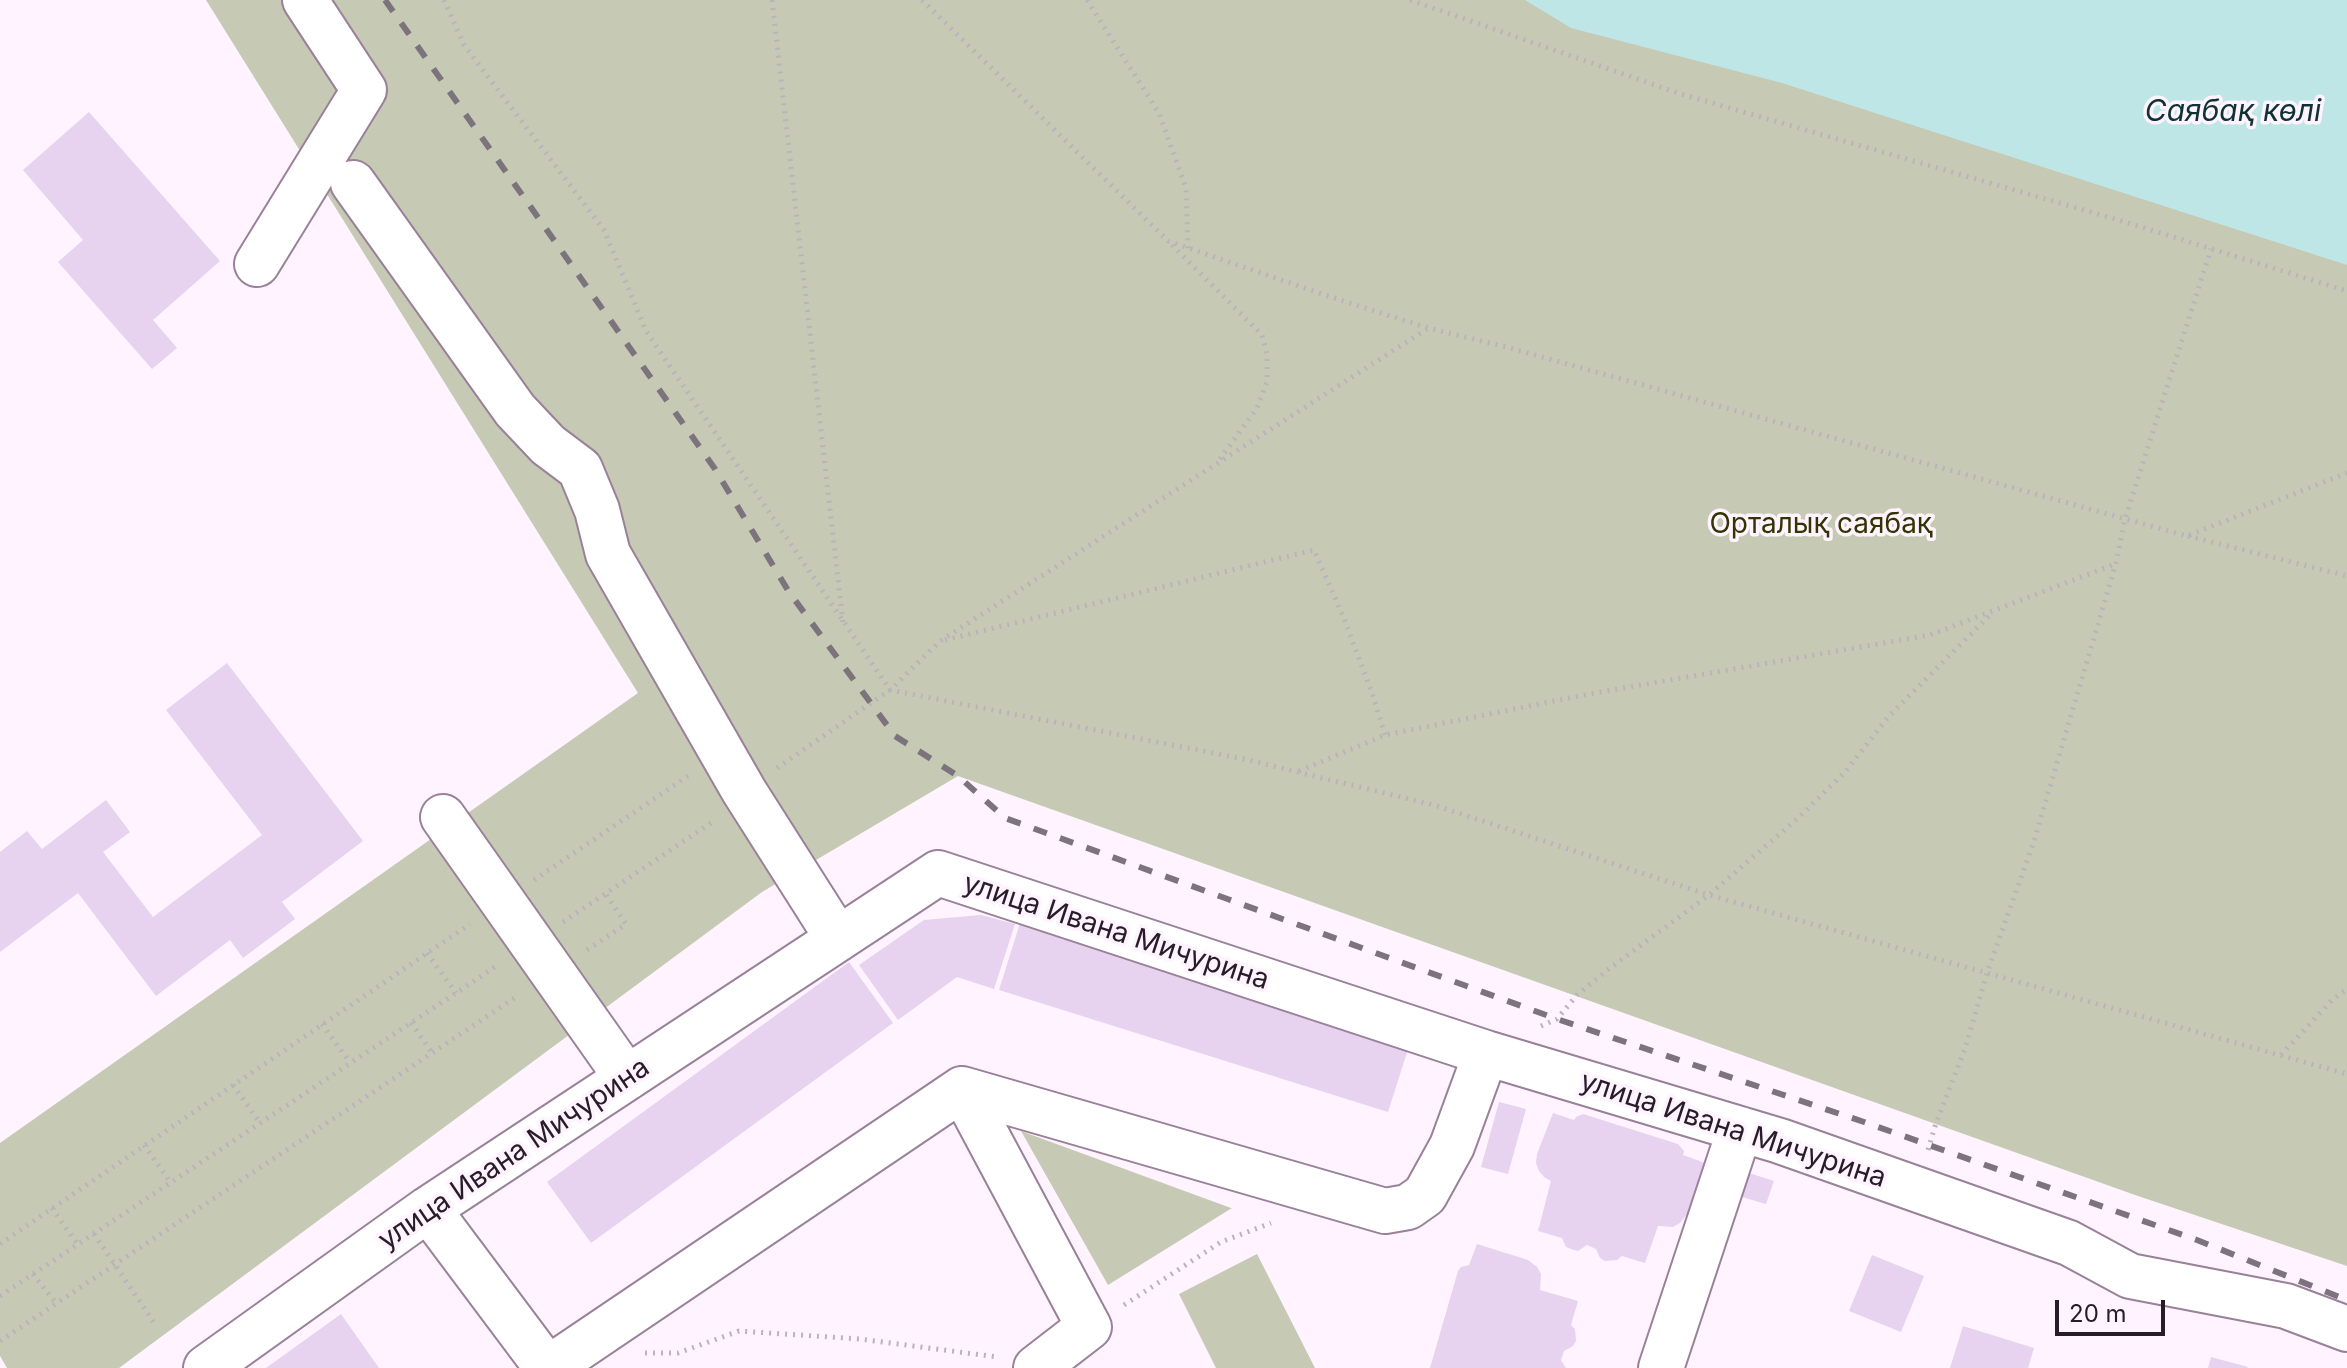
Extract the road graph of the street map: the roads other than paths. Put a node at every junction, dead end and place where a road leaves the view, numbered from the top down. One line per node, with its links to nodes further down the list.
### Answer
1 (305, 0): 3 (street)
2 (353, 183): 5 (street)
3 (257, 264)
4 (443, 817): 7 (street)
5 (838, 939): 6 (street, улица Ивана Мичурина); 7 (street, улица Ивана Мичурина)
6 (1486, 1053): 8 (street); 9 (street, улица Ивана Мичурина)
7 (627, 1078): 10 (street, улица Ивана Мичурина)
8 (962, 1089): 12 (street); 14 (street)
9 (1740, 1129): 11 (street, улица Ивана Мичурина); 15 (street)
10 (428, 1209): 13 (street, улица Ивана Мичурина); 14 (street)
11 (2347, 1329)
12 (1041, 1364)
13 (206, 1368)
14 (548, 1368)
15 (1661, 1368)

